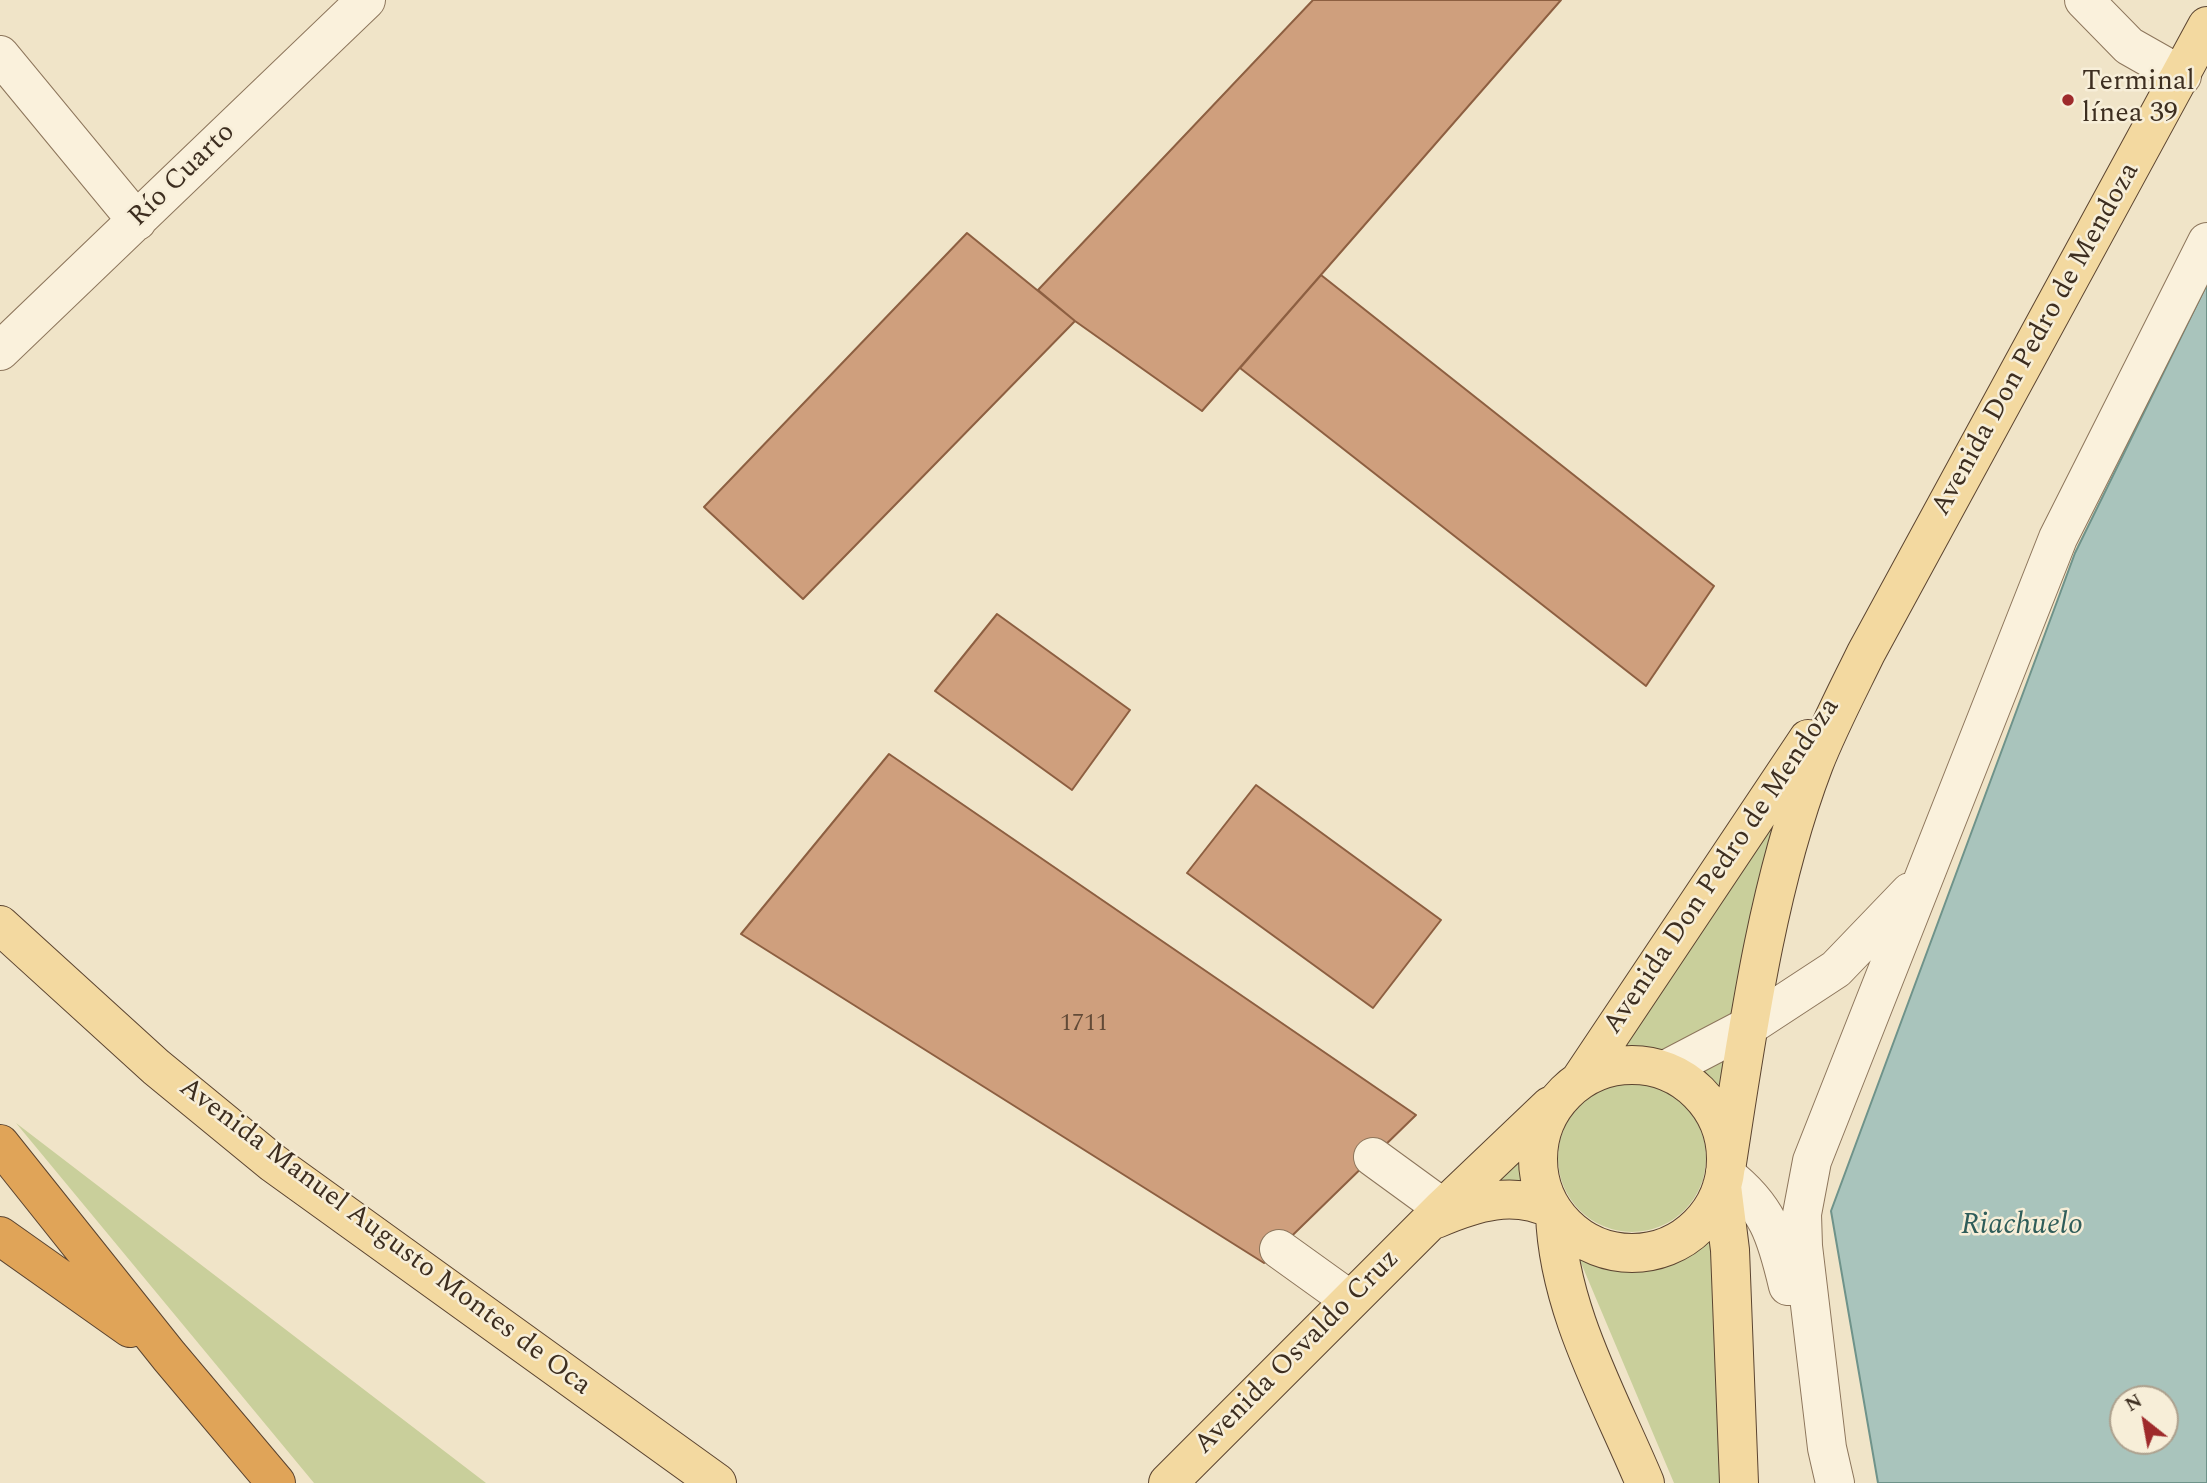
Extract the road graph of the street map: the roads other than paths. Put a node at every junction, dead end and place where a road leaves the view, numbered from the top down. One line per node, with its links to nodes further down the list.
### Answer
1 (366, 0): 6 (street, Río Cuarto)
2 (2084, 0): 5 (street)
3 (2207, 26): 5 (main road, Avenida Don Pedro de Mendoza)
4 (0, 55): 6 (street)
5 (2182, 76): 9 (main road, Avenida Don Pedro de Mendoza)
6 (137, 220): 8 (street, Río Cuarto)
7 (2207, 242): 10 (street)
8 (0, 351)
9 (1866, 653): 12 (main road, Avenida Don Pedro de Mendoza); 14 (main road, Avenida Don Pedro de Mendoza)
10 (1921, 881): 12 (street); 24 (street)
11 (0, 925): 26 (main road, Avenida Manuel Augusto Montes de Oca)
12 (1749, 1026): 13 (street); 17 (main road, Avenida Don Pedro de Mendoza)
13 (1665, 1070): 14 (main road); 17 (main road)
14 (1572, 1087): 18 (main road, Avenida Osvaldo Cruz); 19 (main road)
15 (0, 1144): 23 (highway)
16 (1381, 1149): 18 (street)
17 (1725, 1174): 19 (main road); 24 (street); 29 (main road, Avenida Don Pedro de Mendoza)
18 (1443, 1208): 19 (main road, Avenida Osvaldo Cruz); 22 (main road, Avenida Osvaldo Cruz)
19 (1554, 1212): 28 (main road)
20 (0, 1236): 23 (highway)
21 (1279, 1249): 22 (street)
22 (1350, 1300): 27 (main road, Avenida Osvaldo Cruz)
23 (173, 1360): 25 (highway)
24 (1831, 1465)
25 (275, 1483)
26 (717, 1483)
27 (1168, 1483)
28 (1645, 1483)
29 (1739, 1483)

